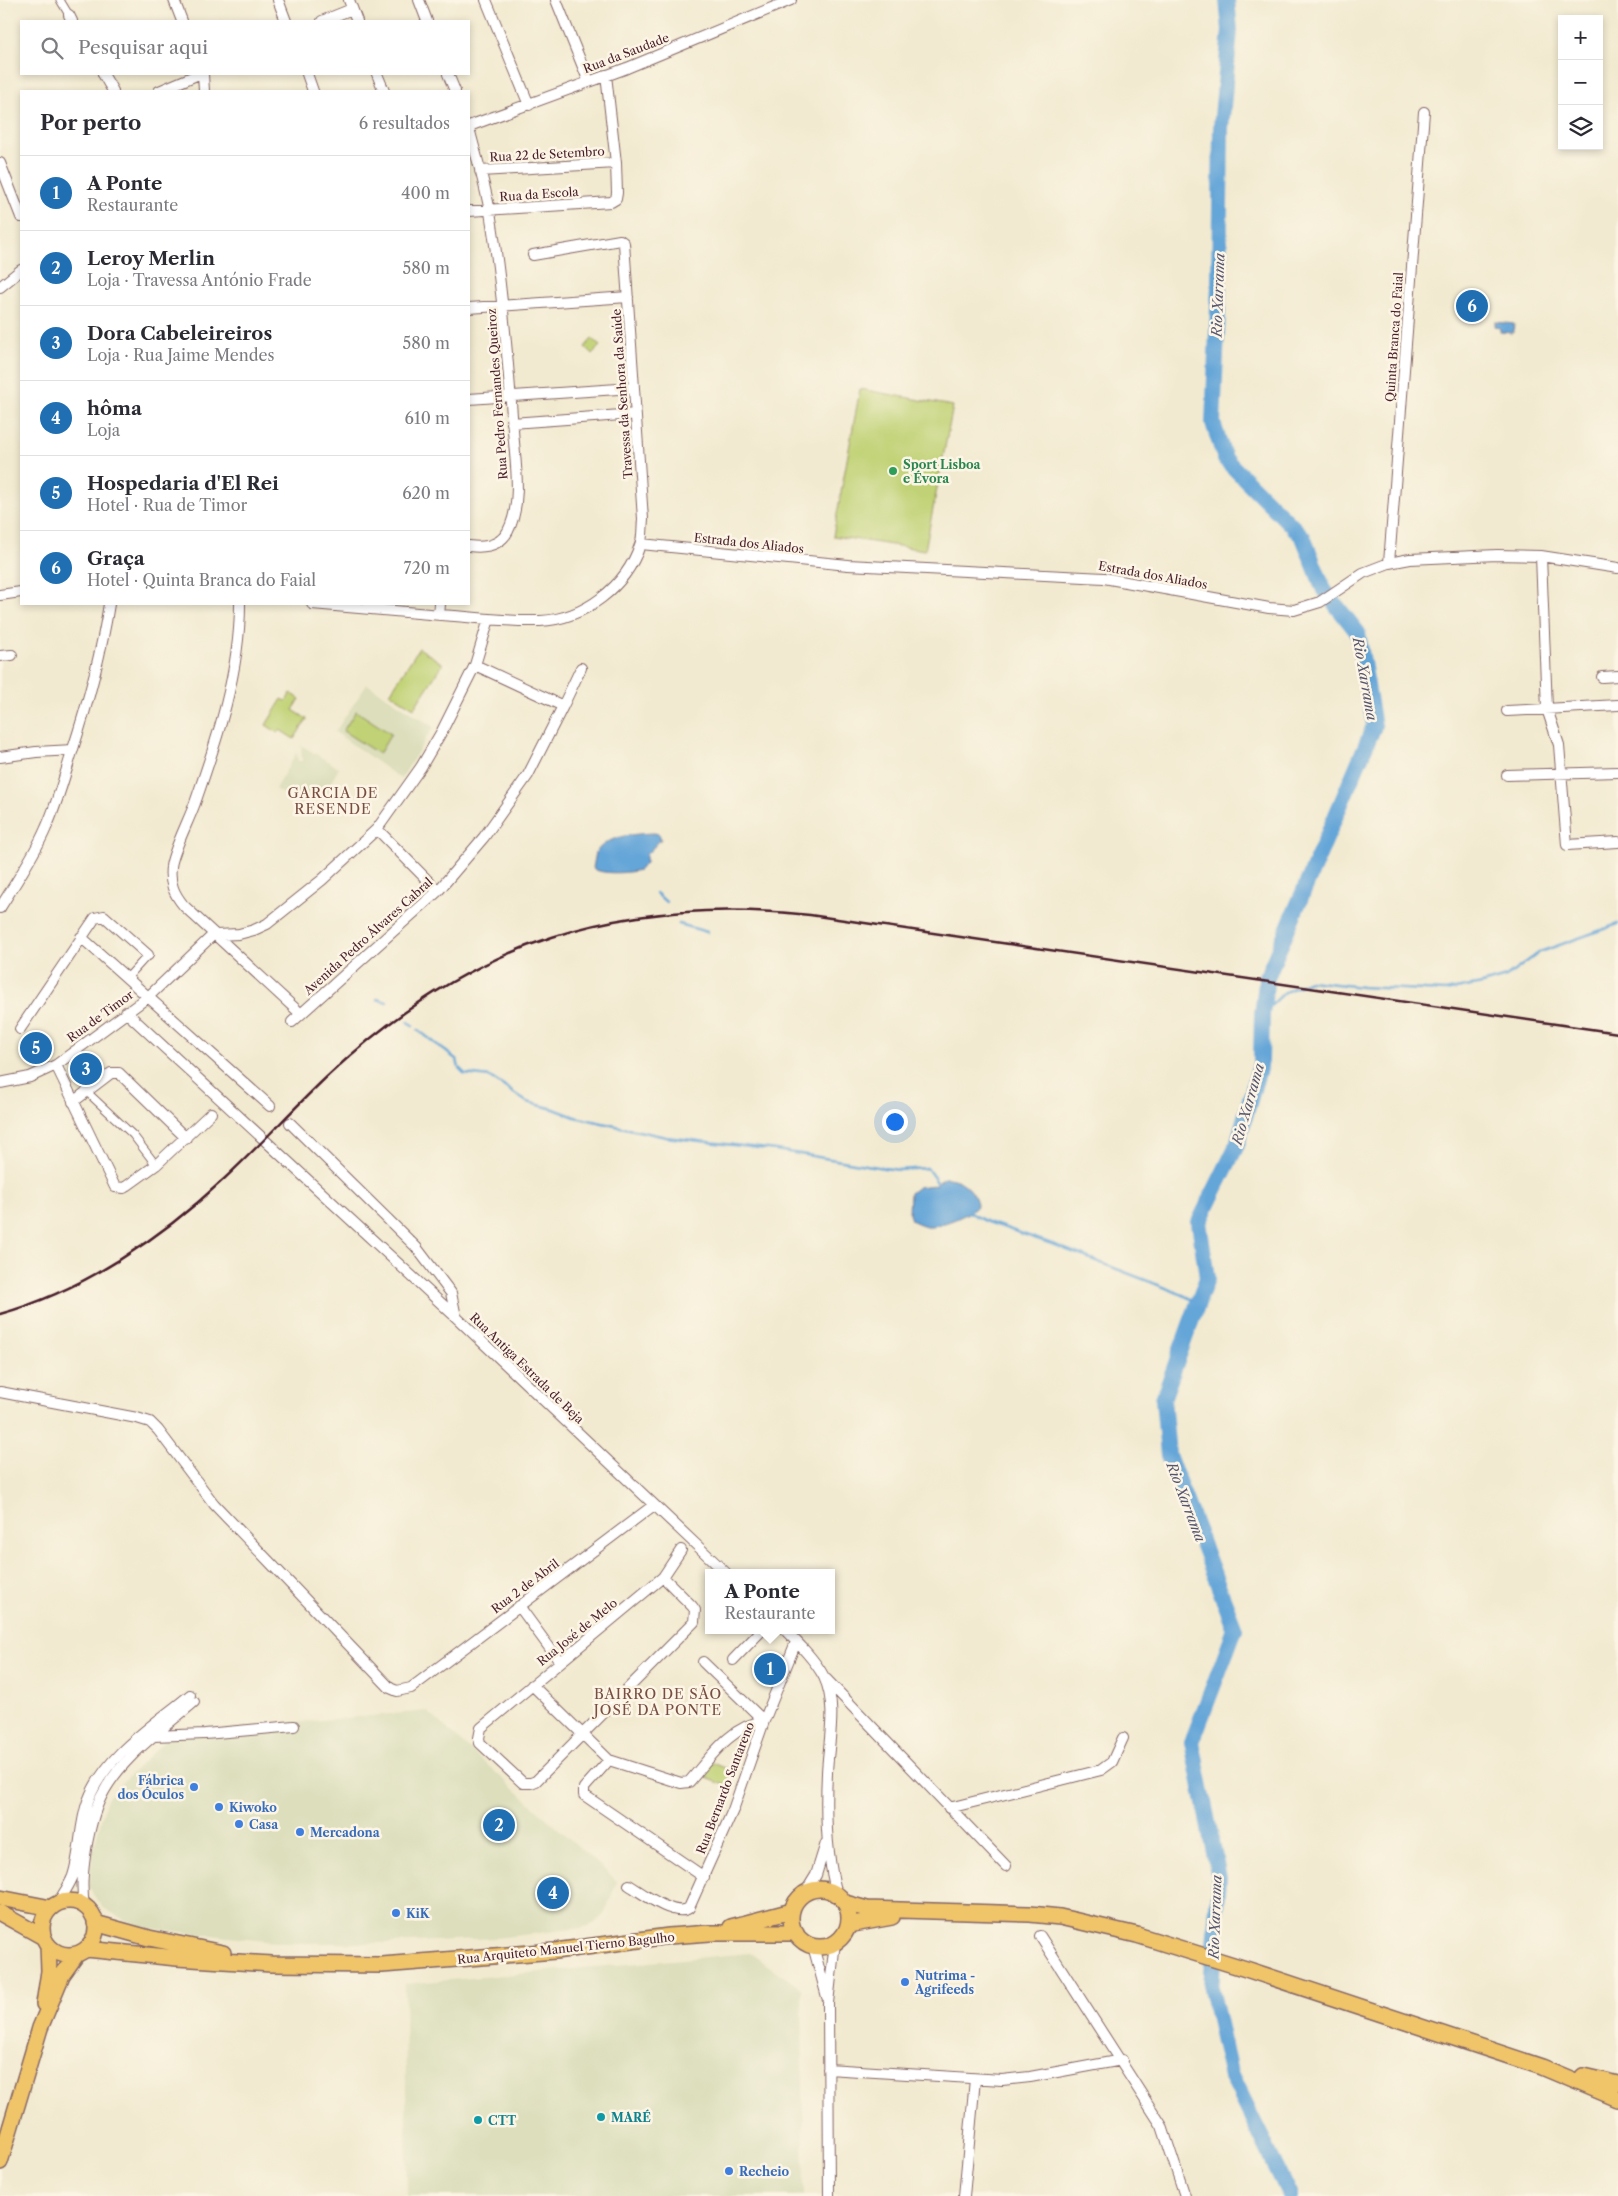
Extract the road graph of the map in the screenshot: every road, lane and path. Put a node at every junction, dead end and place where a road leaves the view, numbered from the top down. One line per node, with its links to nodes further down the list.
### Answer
1 (60, 0): 10 (street)
2 (174, 0): 11 (street)
3 (278, 0): 12 (street)
4 (419, 0): 15 (street)
5 (486, 0): 30 (street)
6 (556, 0): 23 (street)
7 (792, 0): 9 (street, Rua da Saudade)
8 (351, 4): 13 (street); 14 (street)
9 (771, 4): 22 (street, Rua da Saudade)
10 (70, 18)
11 (182, 20)
12 (286, 20)
13 (324, 20)
14 (357, 20)
15 (427, 20)
16 (104, 75): 24 (street)
17 (199, 75): 25 (street)
18 (201, 75): 26 (street)
19 (306, 75): 27 (street)
20 (377, 75): 28 (street)
21 (448, 75): 29 (street)
22 (606, 75): 23 (street, Rua da Saudade); 35 (street)
23 (589, 82): 30 (street, Rua da Saudade)
24 (112, 90)
25 (161, 90)
26 (204, 90)
27 (311, 90)
28 (384, 90)
29 (454, 90)
30 (529, 105): 32 (street, Rua da Saudade)
31 (1424, 112): 54 (street, Quinta Branca do Faial)
32 (470, 127)
33 (470, 131): 36 (street, Rua Pedro Fernandes Queiroz)
34 (0, 163): 39 (street)
35 (616, 163): 36 (street, Rua 22 de Setembro); 37 (street, Rua da Escola)
36 (480, 171): 37 (street, Rua Pedro Fernandes Queiroz)
37 (490, 210): 38 (street, Rua da Escola); 44 (street, Rua Pedro Fernandes Queiroz)
38 (470, 211)
39 (20, 214)
40 (533, 255): 43 (street, Travessa da Senhora da Saúde)
41 (20, 271): 42 (street)
42 (0, 287)
43 (628, 297): 44 (street); 46 (street, Travessa da Senhora da Saúde)
44 (504, 305): 45 (street); 47 (street, Rua Pedro Fernandes Queiroz)
45 (470, 308)
46 (633, 388): 47 (street); 49 (street, Travessa da Senhora da Saúde)
47 (511, 396): 48 (street); 50 (street, Rua Pedro Fernandes Queiroz)
48 (470, 399)
49 (635, 414): 50 (street); 51 (street, Travessa da Senhora da Saúde)
50 (512, 423): 52 (street, Rua Pedro Fernandes Queiroz)
51 (641, 544): 54 (street, Estrada dos Aliados); 62 (street)
52 (470, 546)
53 (1541, 556): 54 (street, Estrada dos Aliados); 55 (street, Estrada dos Aliados); 71 (street)
54 (1389, 563)
55 (1618, 568)
56 (20, 592): 57 (street)
57 (0, 595)
58 (109, 605): 73 (street)
59 (240, 605): 82 (street, Avenida Pedro Álvares Cabral)
60 (337, 605): 61 (street)
61 (439, 609): 62 (street)
62 (489, 619): 65 (street)
63 (12, 655): 64 (street)
64 (0, 656)
65 (475, 665): 70 (street); 78 (street)
66 (581, 668): 70 (street, Avenida Pedro Álvares Cabral)
67 (1618, 676): 68 (street)
68 (1602, 677)
69 (1618, 705): 71 (street)
70 (563, 706): 80 (street, Avenida Pedro Álvares Cabral)
71 (1547, 709): 72 (street); 76 (street)
72 (1507, 711)
73 (73, 750): 74 (street); 81 (street)
74 (0, 757)
75 (1618, 772): 76 (street)
76 (1562, 773): 77 (street); 79 (street)
77 (1507, 775)
78 (377, 829): 80 (street); 82 (street)
79 (1618, 842)
80 (438, 891): 88 (street, Avenida Pedro Álvares Cabral)
81 (0, 908)
82 (215, 935): 86 (street); 88 (street, Avenida Pedro Álvares Cabral)
83 (81, 936): 84 (street); 85 (street); 90 (street)
84 (148, 954): 85 (street)
85 (127, 978): 86 (street)
86 (148, 997): 87 (street, Rua de Timor); 95 (street, Rua de Timor)
87 (126, 1012): 91 (street, Rua de Timor); 100 (street)
88 (300, 1014): 89 (street)
89 (292, 1022)
90 (20, 1029)
91 (56, 1065): 92 (street, Rua de Timor); 94 (street)
92 (0, 1083)
93 (87, 1092): 94 (street); 98 (street); 99 (street)
94 (73, 1102): 99 (street)
95 (270, 1106)
96 (211, 1113): 98 (street)
97 (290, 1124): 100 (street, Rua Antiga Estrada de Beja)
98 (186, 1138): 99 (street)
99 (156, 1166)
100 (456, 1317): 102 (street, Rua Antiga Estrada de Beja)
101 (0, 1392): 108 (street, Rua 2 de Abril)
102 (654, 1504): 103 (street, Rua Antiga Estrada de Beja); 108 (street, Rua 2 de Abril)
103 (680, 1528): 104 (street); 105 (street, Rua Antiga Estrada de Beja)
104 (681, 1550): 105 (street); 107 (street, Rua José de Melo)
105 (703, 1551): 106 (street, Rua Antiga Estrada de Beja)
106 (722, 1569)
107 (663, 1576): 113 (street, Rua José de Melo); 119 (street)
108 (520, 1606): 113 (street)
109 (758, 1634): 112 (street)
110 (789, 1634): 111 (street)
111 (796, 1642): 115 (street); 117 (street, Rua Bernardo Santareno)
112 (733, 1660)
113 (560, 1662): 116 (street, Rua José de Melo)
114 (703, 1662): 117 (street)
115 (824, 1677): 124 (street); 125 (street)
116 (532, 1685): 119 (street); 119 (street, Rua José de Melo)
117 (764, 1721): 123 (street); 127 (street, Rua Bernardo Santareno)
118 (294, 1726): 121 (street)
119 (581, 1735): 123 (street)
120 (140, 1736): 121 (street); 121 (street); 132 (street)
121 (156, 1736): 133 (street)
122 (1123, 1738): 124 (street)
123 (609, 1760): 127 (street)
124 (949, 1808): 126 (street)
125 (827, 1840): 129 (street); 131 (street)
126 (1006, 1866)
127 (704, 1876): 128 (street, Rua Bernardo Santareno)
128 (629, 1886)
129 (805, 1893): 131 (main road); 134 (main road)
130 (0, 1898): 132 (main road)
131 (841, 1899): 135 (main road); 138 (main road)
132 (55, 1905): 133 (main road); 142 (main road)
133 (84, 1906): 137 (main road)
134 (792, 1911): 139 (main road); 140 (main road, Rua Arquiteto Manuel Tierno Bagulho)
135 (938, 1911): 138 (main road); 150 (main road)
136 (0, 1913): 142 (main road)
137 (95, 1924): 145 (main road); 146 (main road, Rua Arquiteto Manuel Tierno Bagulho)
138 (848, 1924): 143 (main road)
139 (796, 1932): 140 (main road, Rua Arquiteto Manuel Tierno Bagulho); 144 (main road)
140 (710, 1933): 146 (main road, Rua Arquiteto Manuel Tierno Bagulho)
141 (1040, 1936): 149 (street)
142 (45, 1941): 145 (main road); 148 (main road)
143 (835, 1942): 144 (main road); 147 (street)
144 (813, 1946): 147 (street)
145 (82, 1951): 146 (main road, Rua Arquiteto Manuel Tierno Bagulho); 148 (main road)
146 (271, 1964)
147 (828, 2003): 151 (street)
148 (40, 2028): 155 (main road)
149 (1122, 2060): 152 (street); 158 (street)
150 (1542, 2067): 153 (main road); 154 (main road)
151 (828, 2068): 152 (street); 156 (street)
152 (975, 2079): 157 (street)
153 (1618, 2084)
154 (1618, 2099)
155 (0, 2162)
156 (829, 2196)
157 (964, 2196)
158 (1186, 2196)

